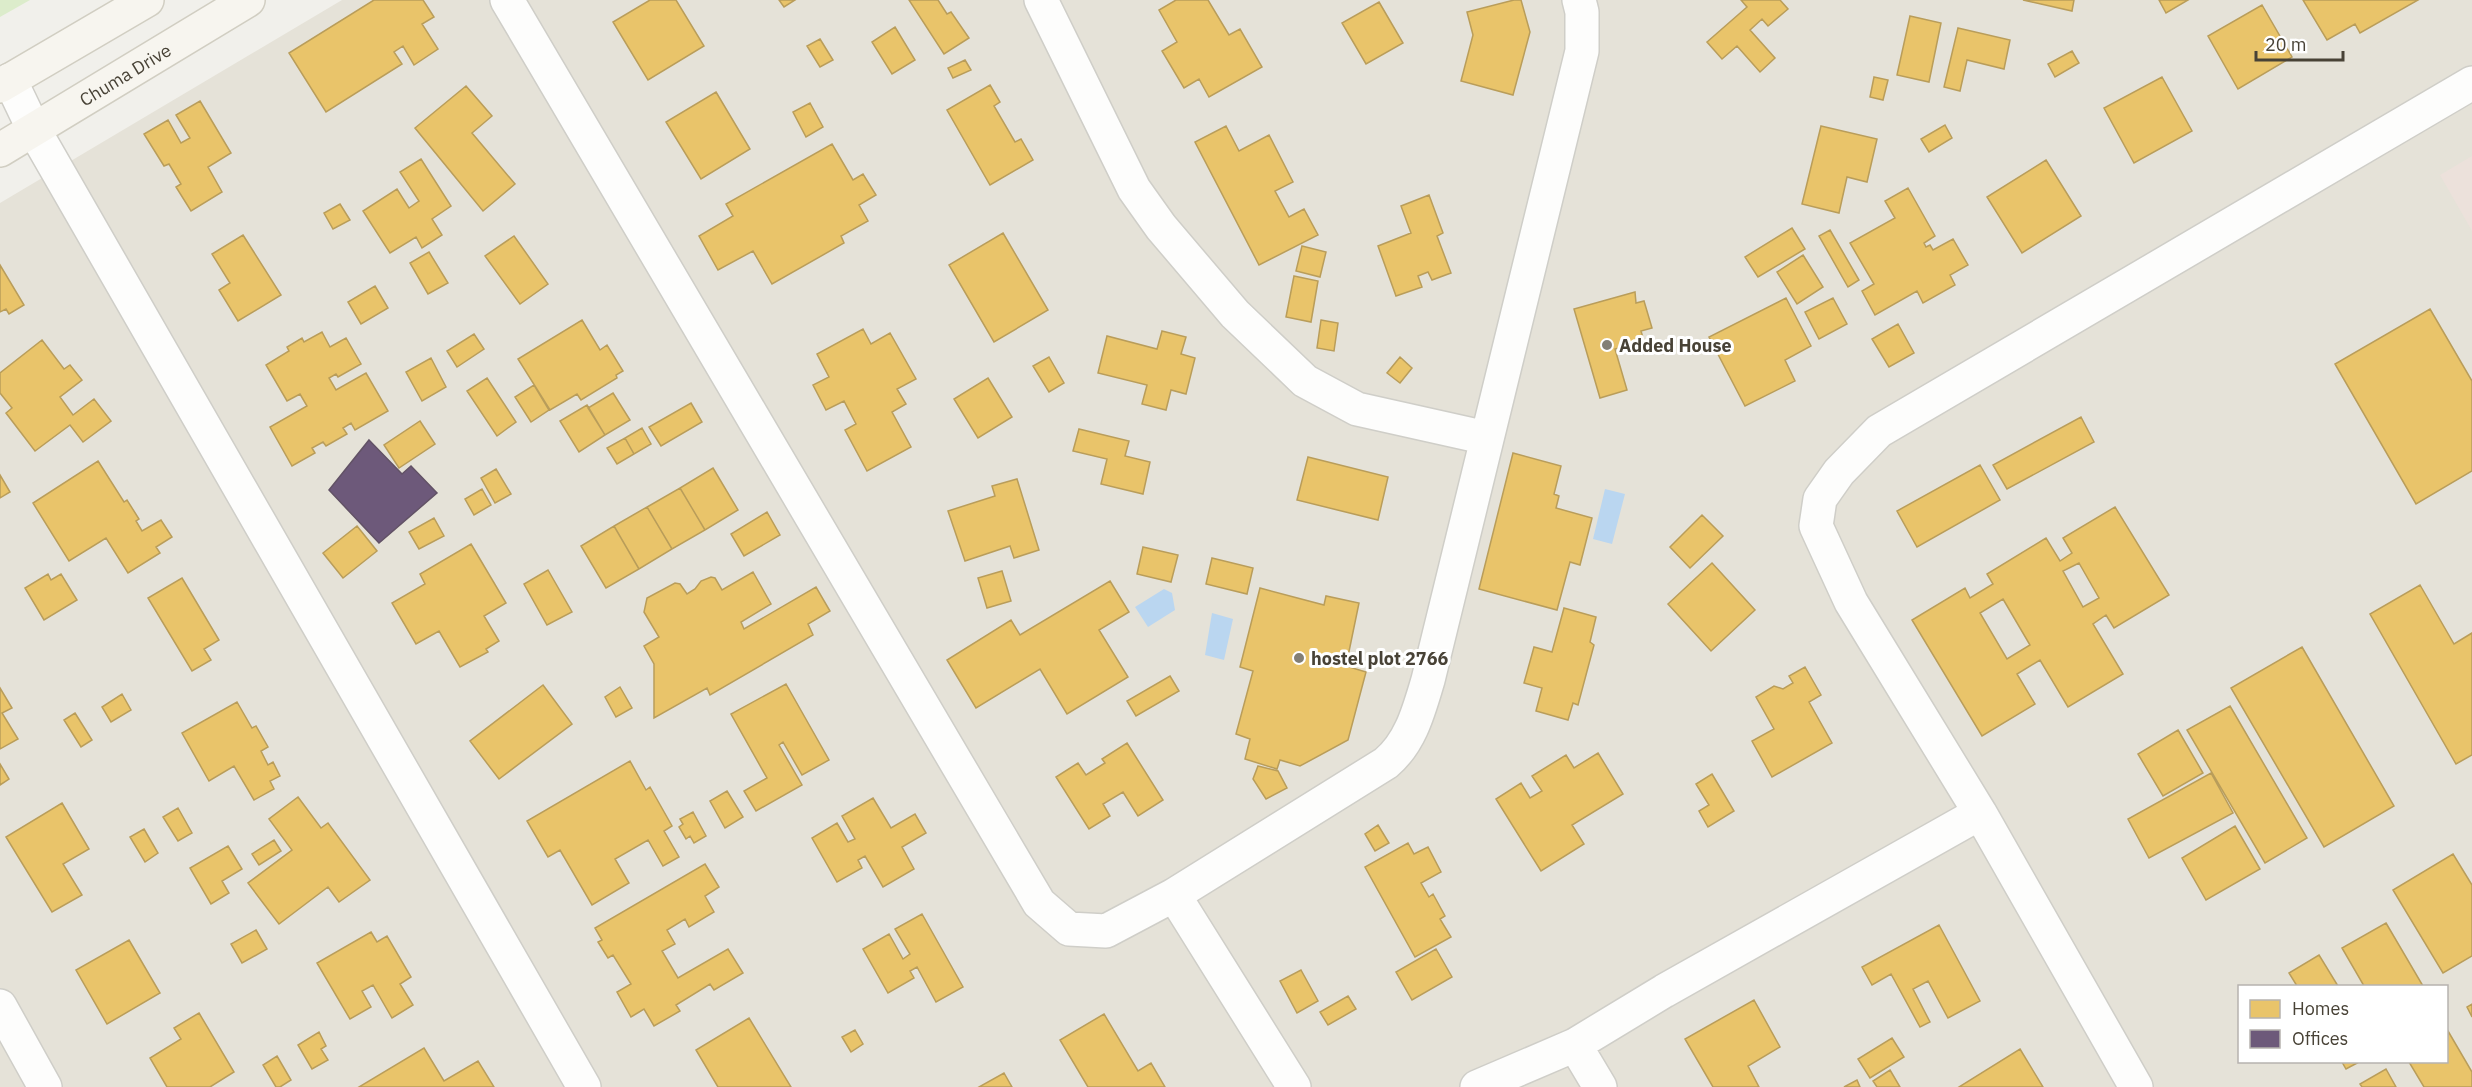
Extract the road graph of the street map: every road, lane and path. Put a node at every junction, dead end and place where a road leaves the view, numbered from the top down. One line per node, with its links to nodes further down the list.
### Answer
1 (147, 0): 6 (main road)
2 (248, 0): 8 (main road, Chuma Drive)
3 (507, 0): 12 (street)
4 (1041, 0): 10 (street)
5 (1579, 0): 10 (street)
6 (5, 83): 8 (street)
7 (2472, 83): 11 (street)
8 (34, 130): 9 (main road, Chuma Drive); 16 (street)
9 (0, 150)
10 (1487, 438): 12 (street)
11 (1980, 813): 14 (street); 20 (street)
12 (1174, 895): 17 (street)
13 (0, 1006): 15 (street)
14 (1575, 1045): 18 (street); 19 (street)
15 (45, 1087)
16 (584, 1087)
17 (1294, 1087)
18 (1477, 1087)
19 (1600, 1087)
20 (2136, 1087)

